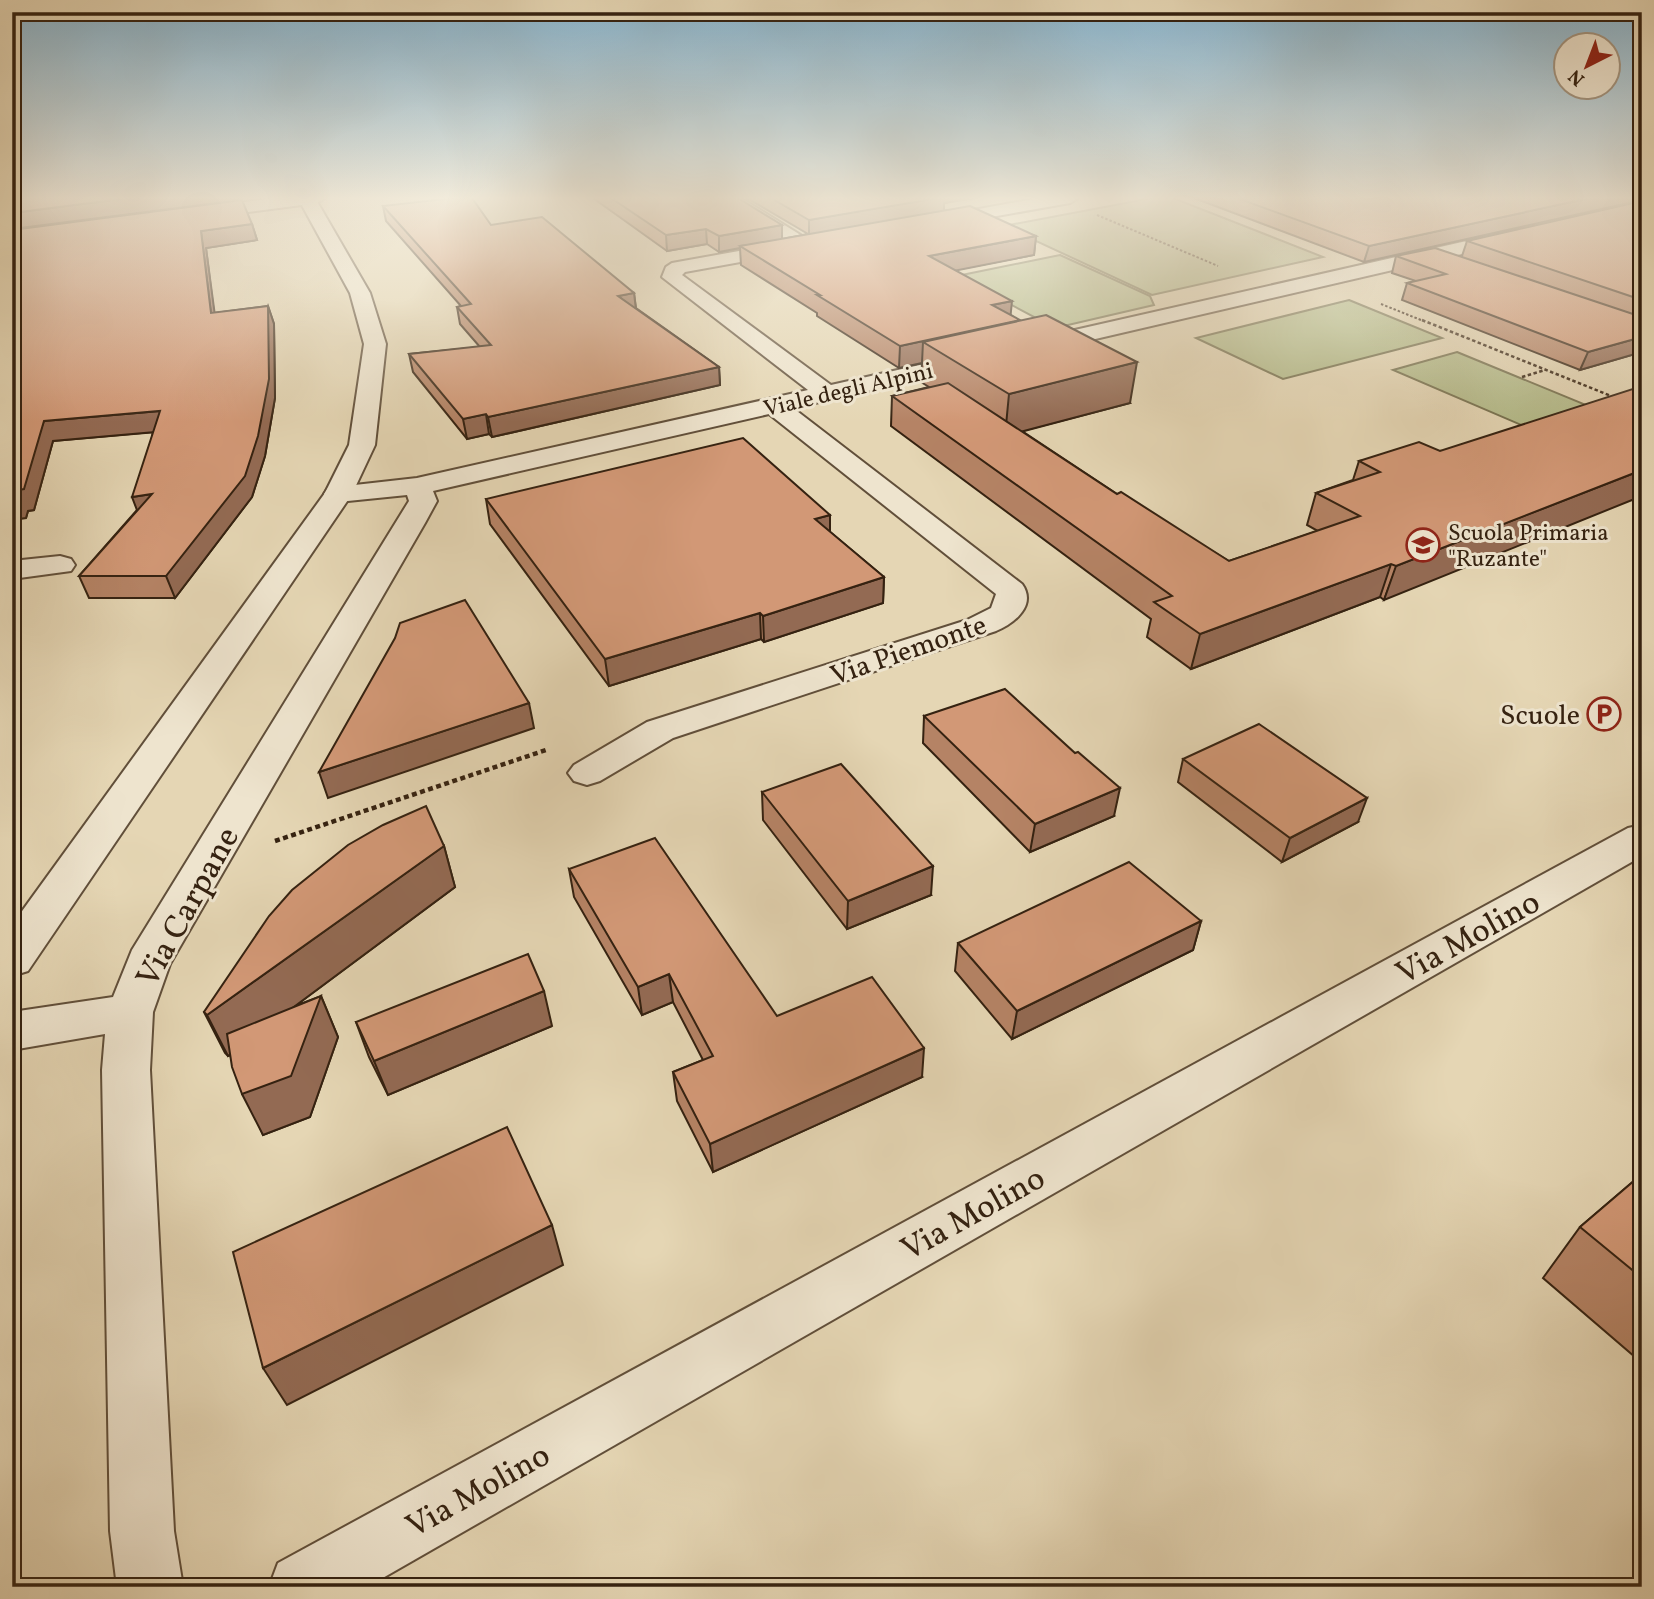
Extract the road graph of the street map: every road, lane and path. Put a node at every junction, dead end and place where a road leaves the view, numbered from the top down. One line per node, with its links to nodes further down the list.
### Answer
1 (349, 273): 11 (street)
2 (673, 273): 7 (street)
3 (1354, 273): 7 (street, Viale degli Alpini)
4 (1380, 304): 5 (path)
5 (1546, 370): 6 (path); 8 (path)
6 (1522, 377)
7 (828, 394): 9 (street, Viale degli Alpini)
8 (1618, 399)
9 (775, 406): 10 (street, Viale degli Alpini); 14 (street, Via Piemonte)
10 (417, 486): 11 (street, Viale degli Alpini); 18 (street, Via Carpane)
11 (338, 494): 17 (street)
12 (61, 565): 13 (street)
13 (12, 570)
14 (587, 773): 16 (path)
15 (1642, 838): 21 (street, Via Molino)
16 (270, 843)
17 (12, 959)
18 (130, 1012): 19 (street); 20 (street, Via Carpane)
19 (12, 1031)
20 (150, 1587)
21 (302, 1587)

